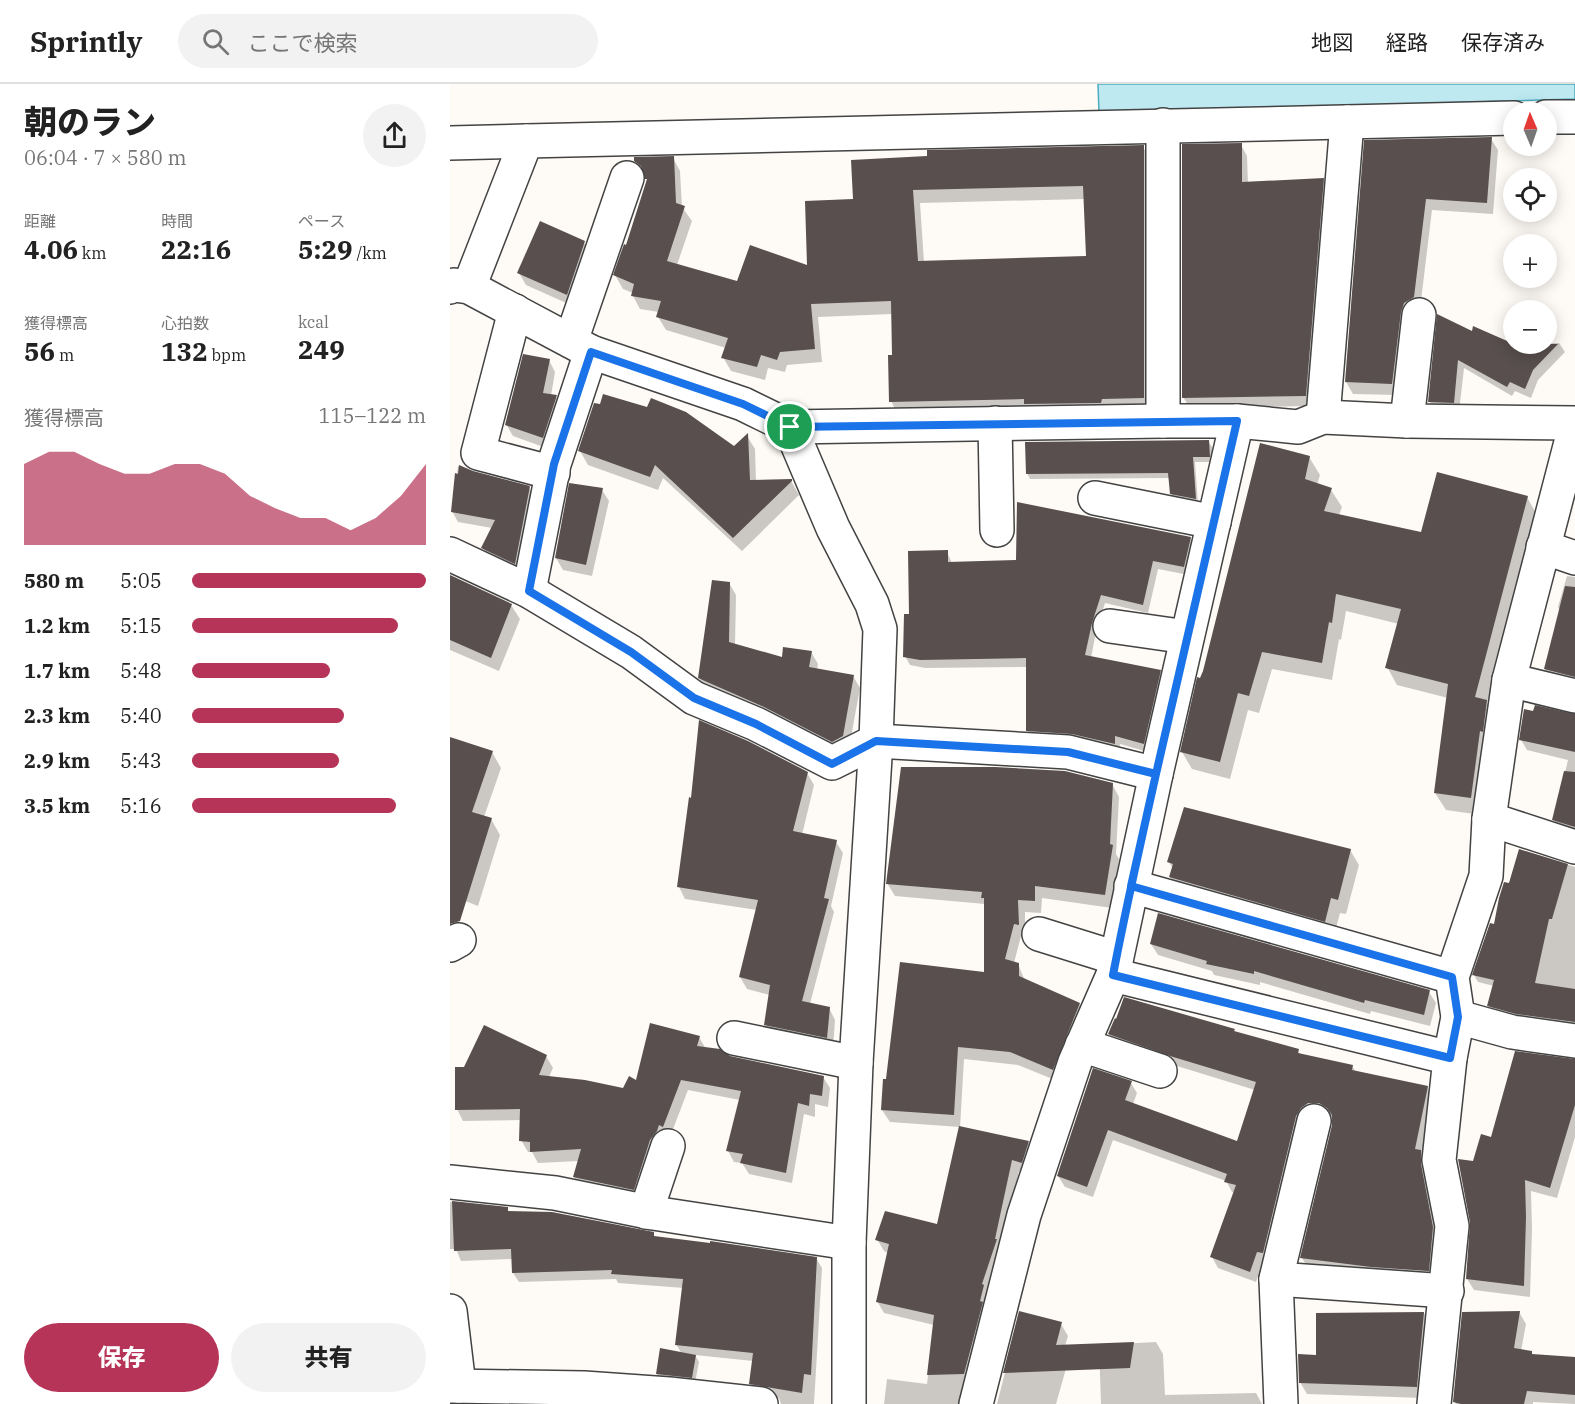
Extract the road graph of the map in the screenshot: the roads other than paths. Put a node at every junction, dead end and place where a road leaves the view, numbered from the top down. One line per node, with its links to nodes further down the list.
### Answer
1 (1557, 117): 2 (street)
2 (1575, 117)
3 (1503, 118): 4 (street)
4 (1347, 122): 5 (street); 13 (street)
5 (1163, 125): 6 (street); 14 (street)
6 (526, 141): 7 (street); 9 (street)
7 (450, 143)
8 (627, 178): 12 (street)
9 (460, 287): 10 (street)
10 (515, 311): 12 (street); 20 (street)
11 (1419, 315): 16 (street)
12 (581, 347): 19 (street); 20 (street)
13 (1323, 417): 15 (street); 16 (street)
14 (1163, 421): 15 (street); 17 (street)
15 (1237, 421): 22 (street)
16 (1407, 421): 18 (street)
17 (995, 423): 19 (street); 23 (street)
18 (1575, 425): 24 (street)
19 (790, 427): 32 (street)
20 (553, 473): 27 (street)
21 (1095, 498): 22 (street)
22 (1214, 522): 29 (street)
23 (997, 530)
24 (1544, 547): 26 (street); 30 (street)
25 (450, 554): 27 (street)
26 (1575, 558)
27 (529, 591): 32 (street)
28 (1110, 626): 29 (street)
29 (1187, 637): 33 (street)
30 (1509, 680): 31 (street); 34 (street)
31 (1575, 696)
32 (876, 741): 33 (street); 45 (street)
33 (1156, 774): 36 (street)
34 (1489, 819): 35 (street); 39 (street)
35 (1575, 847)
36 (1131, 886): 38 (street); 39 (street)
37 (1039, 934): 38 (street)
38 (1114, 967): 43 (street); 44 (street)
39 (1452, 977): 40 (street)
40 (1458, 1017): 42 (street); 44 (street)
41 (734, 1038): 45 (street)
42 (1575, 1041)
43 (1082, 1045): 46 (street); 59 (street)
44 (1450, 1058): 53 (street)
45 (856, 1063): 51 (street)
46 (1160, 1071)
47 (1314, 1121): 52 (street)
48 (668, 1146): 50 (street)
49 (450, 1182): 50 (street)
50 (646, 1212): 51 (street)
51 (849, 1243): 58 (street)
52 (1276, 1279): 53 (street); 60 (street)
53 (1447, 1291): 61 (street)
54 (450, 1311): 55 (street)
55 (470, 1391): 56 (street)
56 (669, 1399): 57 (street)
57 (761, 1404)
58 (849, 1404)
59 (976, 1404)
60 (1281, 1404)
61 (1434, 1404)

